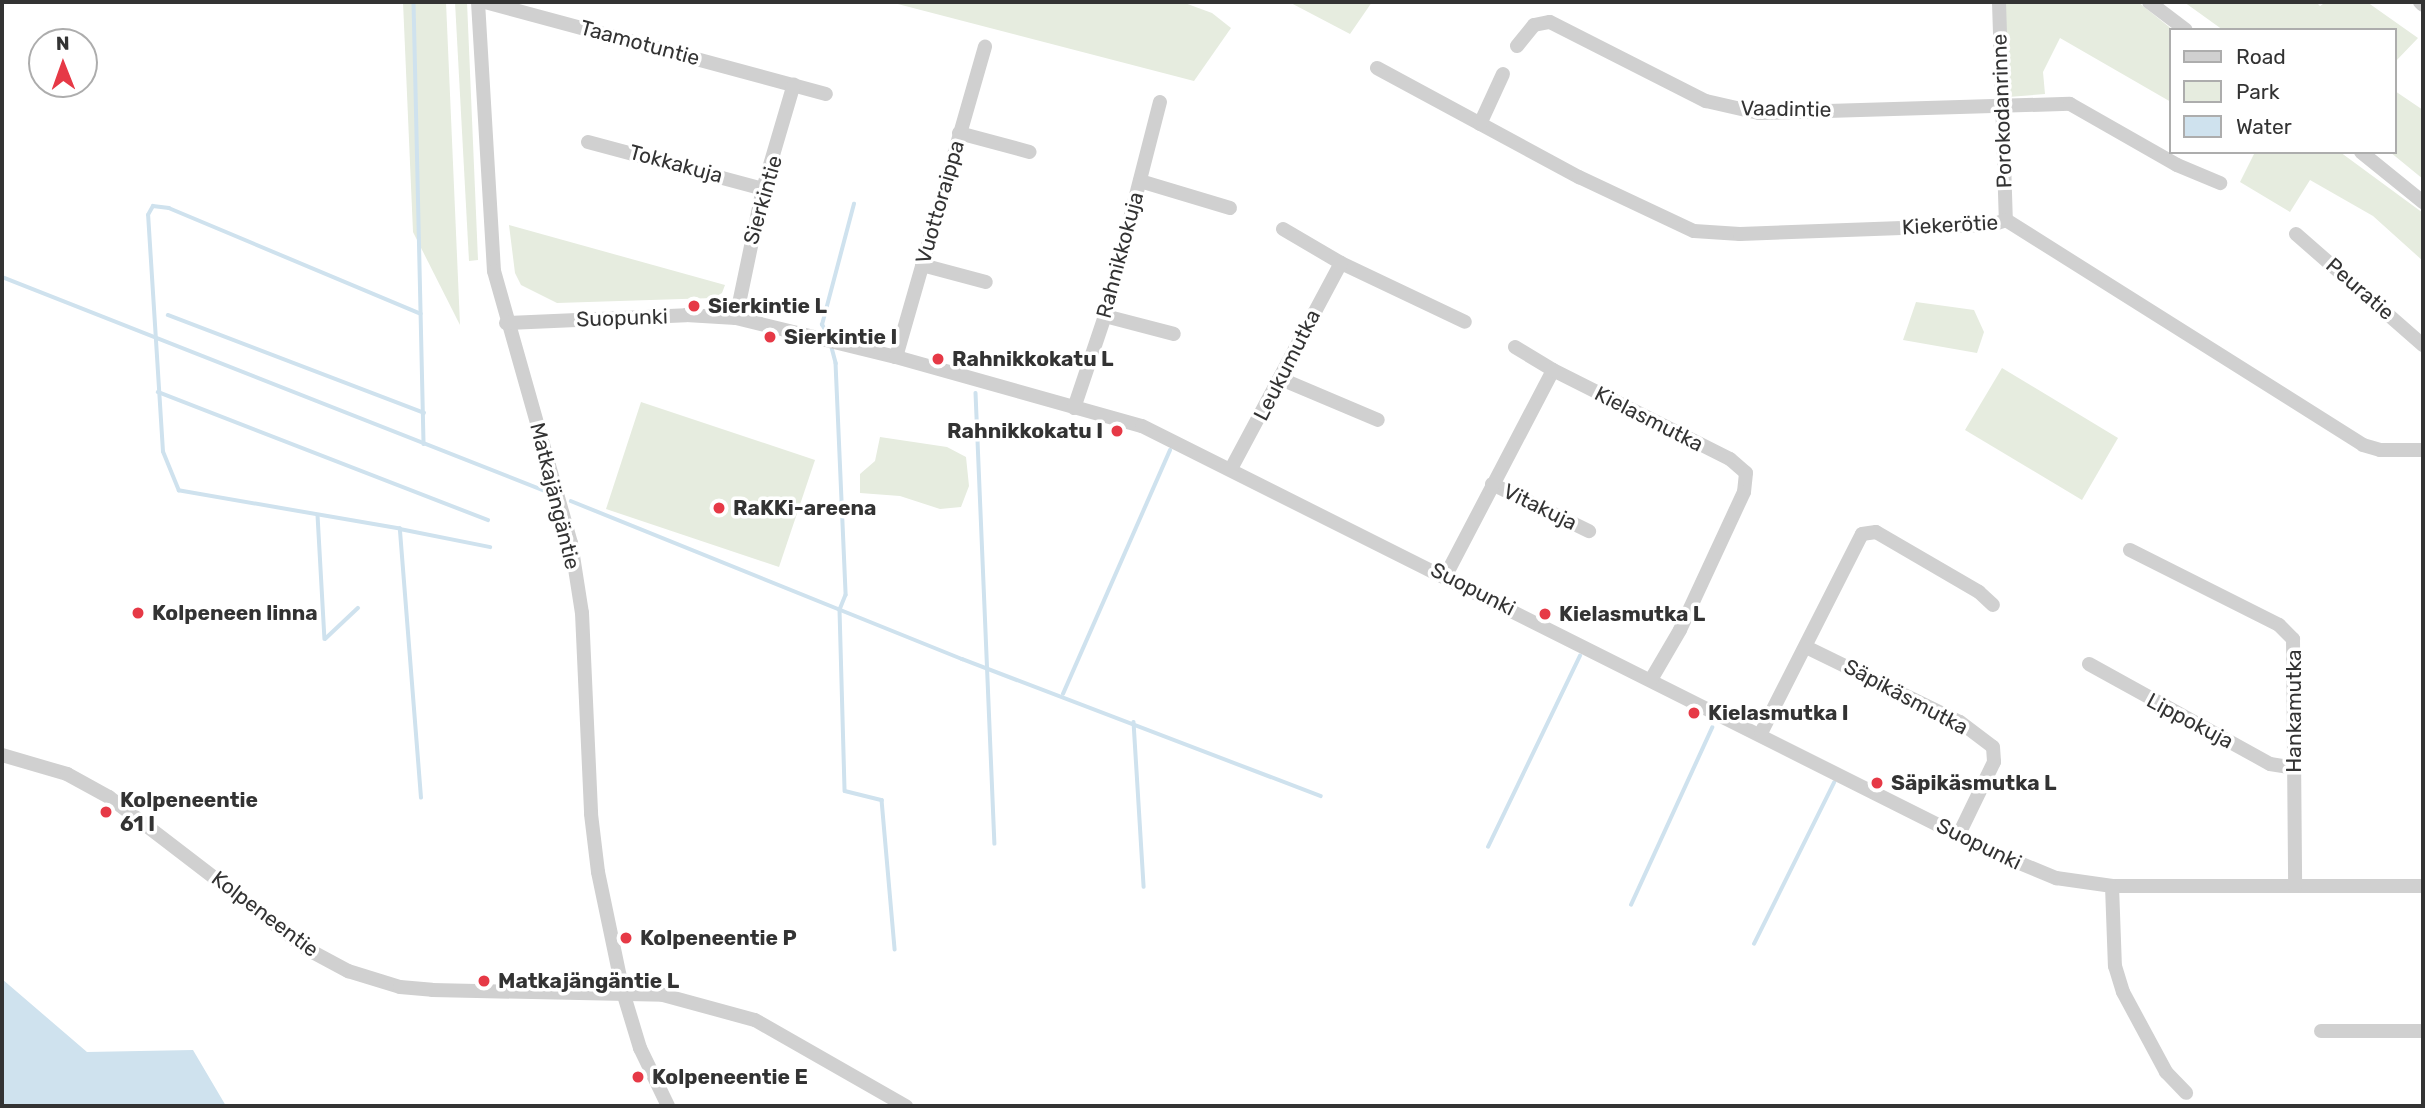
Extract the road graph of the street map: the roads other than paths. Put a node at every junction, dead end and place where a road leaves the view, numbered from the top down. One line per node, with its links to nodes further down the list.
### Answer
1 (478, 2): 33 (street, Matkajängäntie)
2 (485, 2): 10 (street, Taamotuntie)
3 (1998, 2): 13 (street, Porokodanrinne)
4 (2149, 2): 5 (street)
5 (2183, 28)
6 (1517, 46): 13 (street, Vaadintie)
7 (985, 47): 15 (street, Vuottoraippa)
8 (1377, 68): 14 (street, Kiekerötie)
9 (1503, 74): 14 (street)
10 (794, 84): 11 (street, Taamotuntie); 21 (street, Sierkintie)
11 (826, 94)
12 (1160, 102): 19 (street, Rahnikkokuja)
13 (2003, 105): 20 (street, Vaadintie); 24 (street, Porokodanrinne)
14 (1480, 124): 24 (street, Kiekerötie)
15 (959, 133): 17 (street); 28 (street, Vuottoraippa)
16 (588, 142): 21 (street, Tokkakuja)
17 (1030, 152)
18 (2363, 154): 22 (street)
19 (1140, 181): 23 (street); 30 (street, Rahnikkokuja)
20 (2220, 183)
21 (763, 189): 31 (street, Sierkintie)
22 (2423, 202)
23 (1230, 208)
24 (2006, 220): 42 (street, Kiekerötie)
25 (1283, 229): 27 (street)
26 (2296, 234): 35 (street, Peuratie)
27 (1341, 263): 32 (street); 39 (street, Leukumutka)
28 (922, 265): 29 (street); 37 (street, Vuottoraippa)
29 (986, 282)
30 (1105, 316): 34 (street); 40 (street, Rahnikkokuja)
31 (736, 318): 33 (street, Suopunki); 37 (street, Suopunki)
32 (1465, 322)
33 (506, 323): 59 (street, Matkajängäntie)
34 (1174, 334)
35 (2423, 345)
36 (1515, 347): 38 (street)
37 (896, 357): 40 (street, Suopunki)
38 (1553, 370): 44 (street); 51 (street, Kielasmutka)
39 (1280, 379): 41 (street); 43 (street, Leukumutka)
40 (1074, 408): 43 (street, Suopunki)
41 (1378, 420)
42 (2423, 450)
43 (1233, 467): 47 (street, Suopunki)
44 (1492, 484): 45 (street, Vitakuja); 47 (street)
45 (1589, 531)
46 (2130, 550): 54 (street, Hankamutka)
47 (1446, 575): 51 (street, Suopunki)
48 (1993, 605): 49 (street)
49 (1806, 647): 52 (street); 55 (street, Säpikäsmutka)
50 (2089, 664): 54 (street, Lippokuja)
51 (1651, 678): 52 (street, Suopunki)
52 (1761, 733): 55 (street, Suopunki)
53 (2, 755): 59 (street, Kolpeneentie)
54 (2294, 768): 57 (street, Hankamutka)
55 (1959, 834): 56 (street, Suopunki)
56 (2112, 886): 57 (street, Suopunki); 62 (street)
57 (2295, 886): 58 (street, Suopunki)
58 (2423, 886)
59 (623, 992): 63 (street, Matkajängäntie); 64 (street, Kolpeneentie)
60 (2321, 1031): 61 (street)
61 (2423, 1031)
62 (2186, 1093)
63 (668, 1106)
64 (906, 1106)

